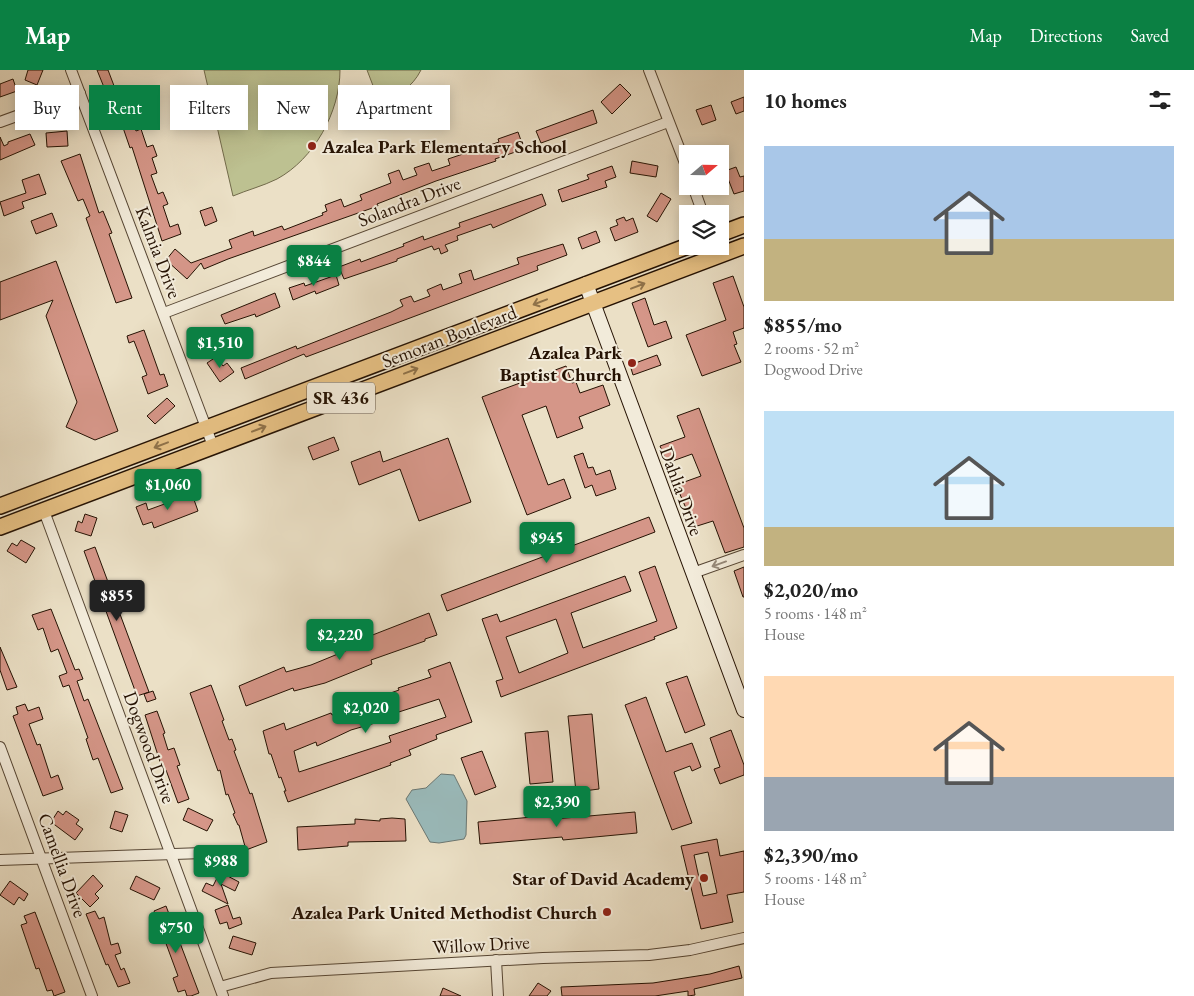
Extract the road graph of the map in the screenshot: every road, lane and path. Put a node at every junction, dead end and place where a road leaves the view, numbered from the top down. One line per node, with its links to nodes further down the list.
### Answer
1 (71, 70): 3 (street, Kalmia Drive)
2 (649, 70): 5 (street)
3 (80, 93): 4 (street); 13 (street, Kalmia Drive)
4 (0, 122)
5 (668, 122): 6 (street); 13 (street, Solandra Drive)
6 (679, 149)
7 (744, 225): 8 (main road)
8 (729, 231)
9 (744, 246): 12 (main road, Semoran Boulevard / SR 436, one-way to 9)
10 (679, 249): 11 (main road, Semoran Boulevard / SR 436)
11 (586, 284): 12 (street, Dahlia Drive); 14 (main road, Semoran Boulevard / SR 436, one-way to 14)
12 (593, 303): 15 (main road, Semoran Boulevard / SR 436, one-way to 12); 20 (street, Dahlia Drive)
13 (164, 313): 14 (street, Kalmia Drive)
14 (206, 428): 15 (street, Kalmia Drive); 16 (main road, Semoran Boulevard / SR 436, one-way to 16)
15 (213, 446): 17 (main road, Semoran Boulevard / SR 436)
16 (0, 506)
17 (44, 510): 18 (main road, Semoran Boulevard / SR 436); 24 (street, Dogwood Drive)
18 (0, 527)
19 (744, 555): 20 (street, one-way to 20)
20 (693, 574): 21 (street, Dahlia Drive)
21 (744, 710)
22 (0, 747): 25 (street, Camellia Drive)
23 (232, 852): 24 (street)
24 (171, 854): 25 (street); 29 (street, Dogwood Drive)
25 (42, 858): 26 (street); 30 (street, Camellia Drive)
26 (0, 860)
27 (744, 938): 28 (street, Willow Drive)
28 (496, 960): 29 (street, Willow Drive); 31 (street)
29 (221, 992)
30 (92, 996)
31 (498, 996)

